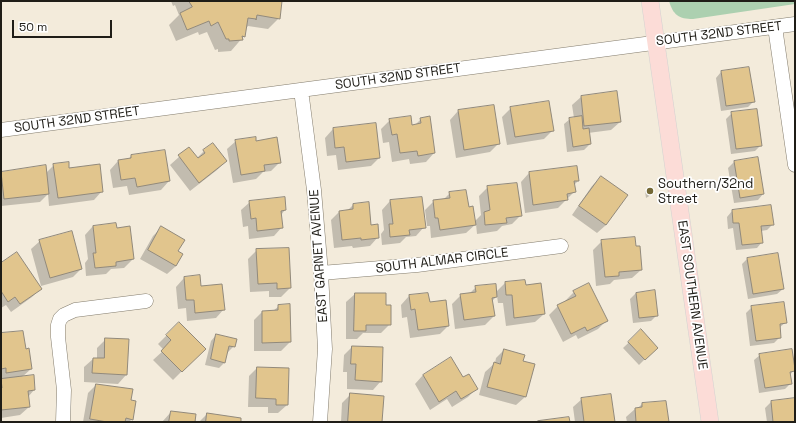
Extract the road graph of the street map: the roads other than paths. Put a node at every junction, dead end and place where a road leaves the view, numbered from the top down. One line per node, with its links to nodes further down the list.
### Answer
1 (650, 1): 4 (main road, EAST SOUTHERN AVENUE)
2 (795, 24): 3 (street, SOUTH 32ND STREET)
3 (775, 27): 4 (street, SOUTH 32ND STREET); 7 (street)
4 (656, 42): 5 (street, SOUTH 32ND STREET); 13 (main road, EAST SOUTHERN AVENUE)
5 (301, 90): 6 (street, SOUTH 32ND STREET); 9 (street, EAST GARNET AVENUE)
6 (1, 130)
7 (795, 165)
8 (561, 246): 9 (street, SOUTH ALMAR CIRCLE)
9 (321, 273): 12 (street, EAST GARNET AVENUE)
10 (146, 301): 11 (street)
11 (63, 422)
12 (320, 422)
13 (710, 422)

